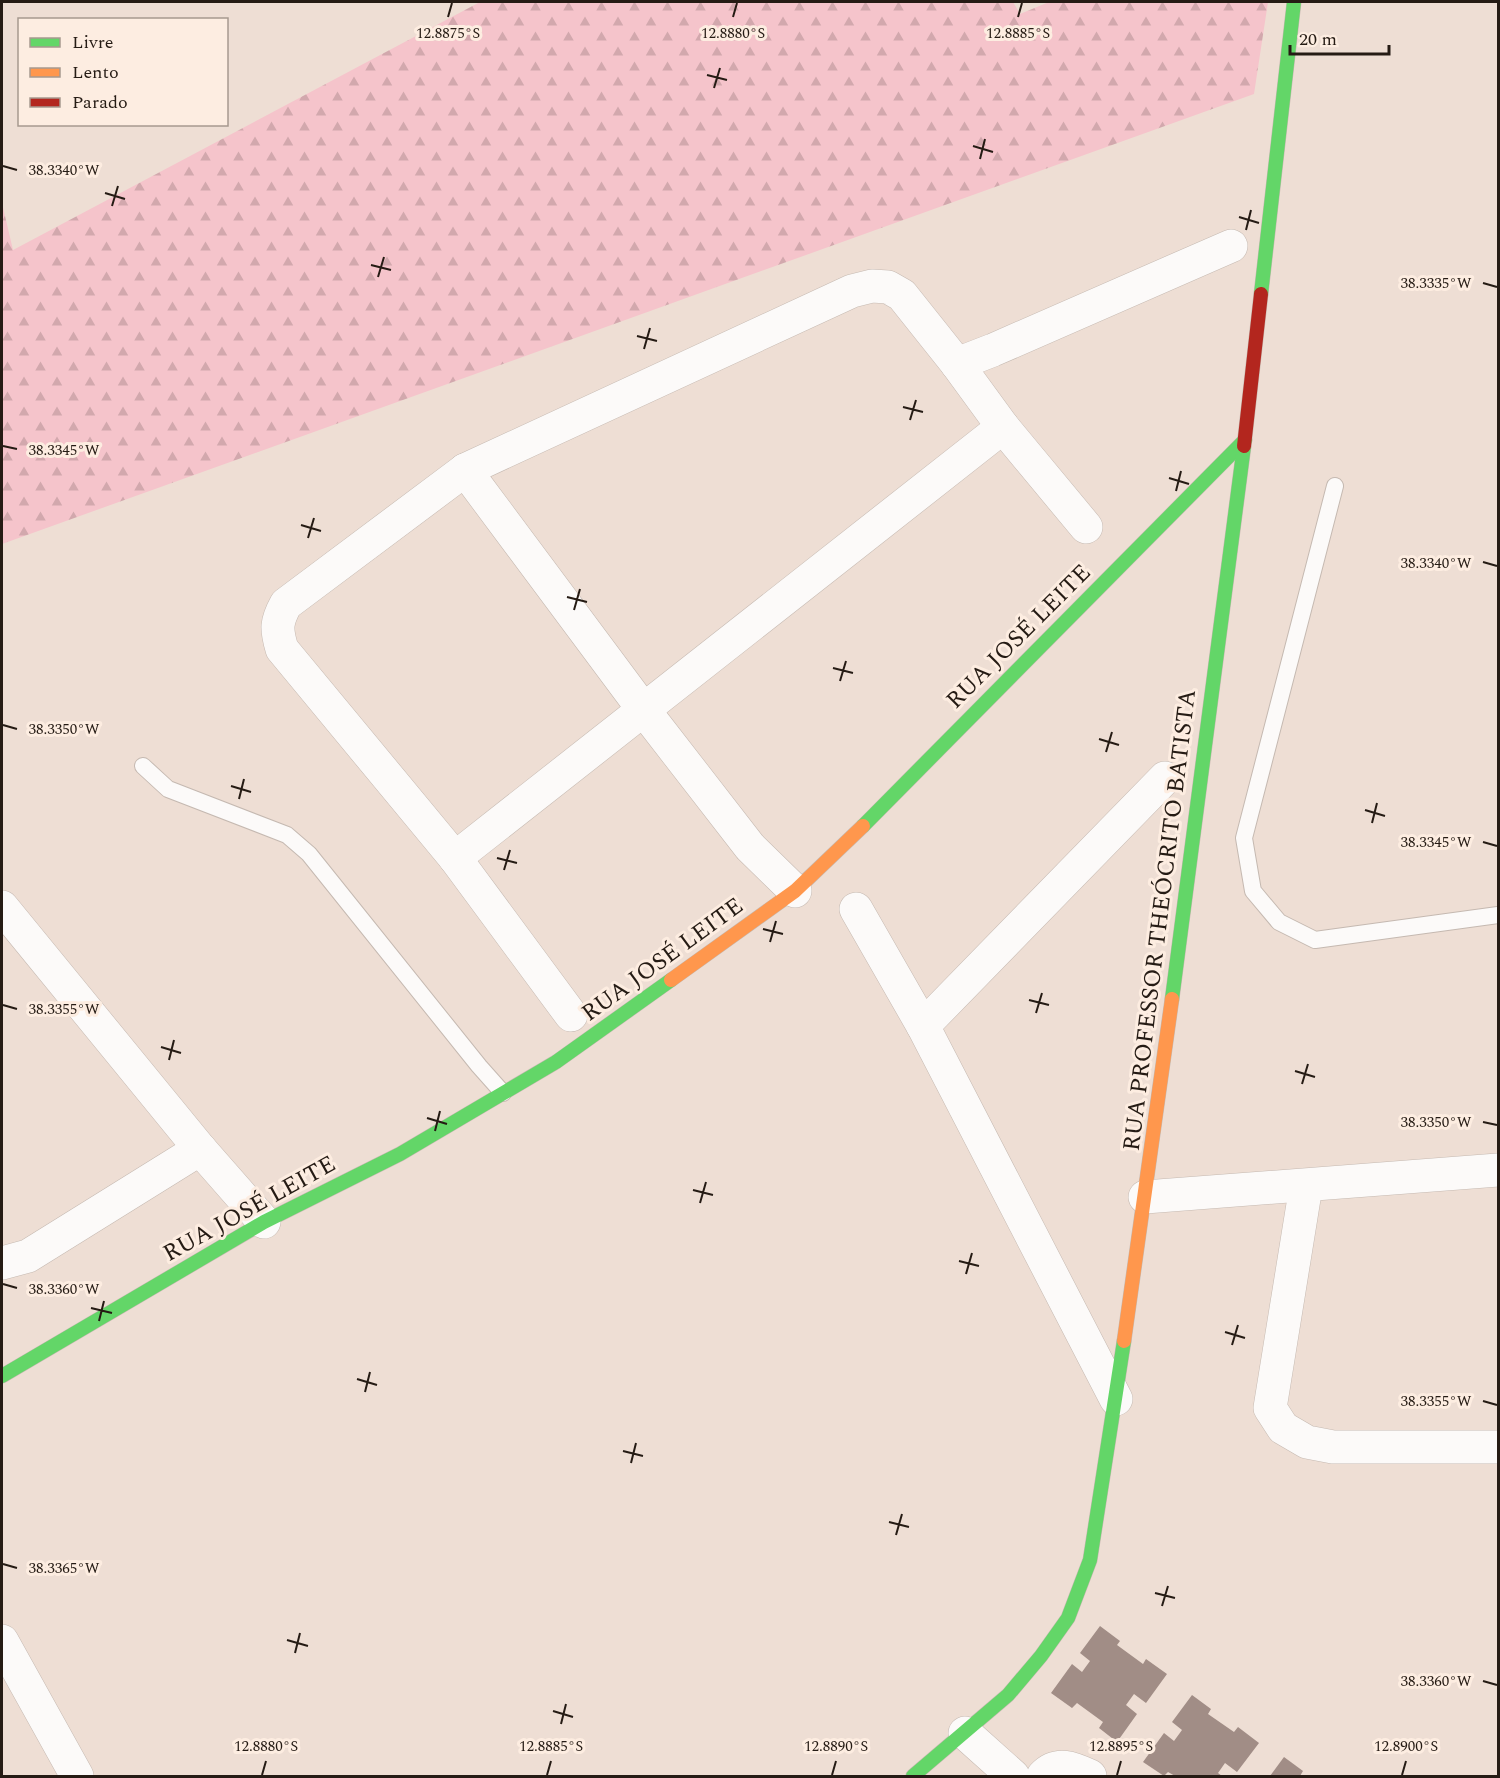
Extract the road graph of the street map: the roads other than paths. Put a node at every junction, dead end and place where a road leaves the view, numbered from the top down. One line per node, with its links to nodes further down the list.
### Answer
1 (1294, 2): 5 (street, RUA PROFESSOR THEÓCRITO BATISTA)
2 (1231, 246): 3 (street)
3 (957, 363): 4 (street); 6 (street)
4 (1003, 427): 8 (street); 9 (street)
5 (1245, 440): 13 (street, RUA JOSÉ LEITE); 23 (street, RUA PROFESSOR THEÓCRITO BATISTA)
6 (465, 470): 9 (street); 12 (street)
7 (1335, 486): 16 (lane)
8 (1086, 527)
9 (643, 709): 12 (street); 13 (street)
10 (143, 766): 19 (lane)
11 (1165, 778): 18 (street)
12 (455, 858): 17 (street)
13 (795, 891): 19 (street, RUA JOSÉ LEITE)
14 (2, 907): 20 (street)
15 (856, 909): 18 (street)
16 (1498, 915)
17 (571, 1015)
18 (923, 1026): 27 (street)
19 (503, 1093): 24 (street, RUA JOSÉ LEITE)
20 (200, 1149): 24 (street); 25 (street)
21 (1498, 1170): 22 (street)
22 (1306, 1186): 23 (street); 28 (street)
23 (1145, 1197): 27 (street, RUA PROFESSOR THEÓCRITO BATISTA)
24 (264, 1222): 26 (street, RUA JOSÉ LEITE)
25 (2, 1263)
26 (2, 1376)
27 (1116, 1399): 30 (street, RUA PROFESSOR THEÓCRITO BATISTA)
28 (1498, 1447)
29 (2, 1641): 31 (street)
30 (965, 1733): 32 (street, RUA PROFESSOR THEÓCRITO BATISTA); 33 (street)
31 (77, 1776)
32 (913, 1776)
33 (1013, 1776)
34 (1043, 1776): 35 (street)
35 (1090, 1776)

